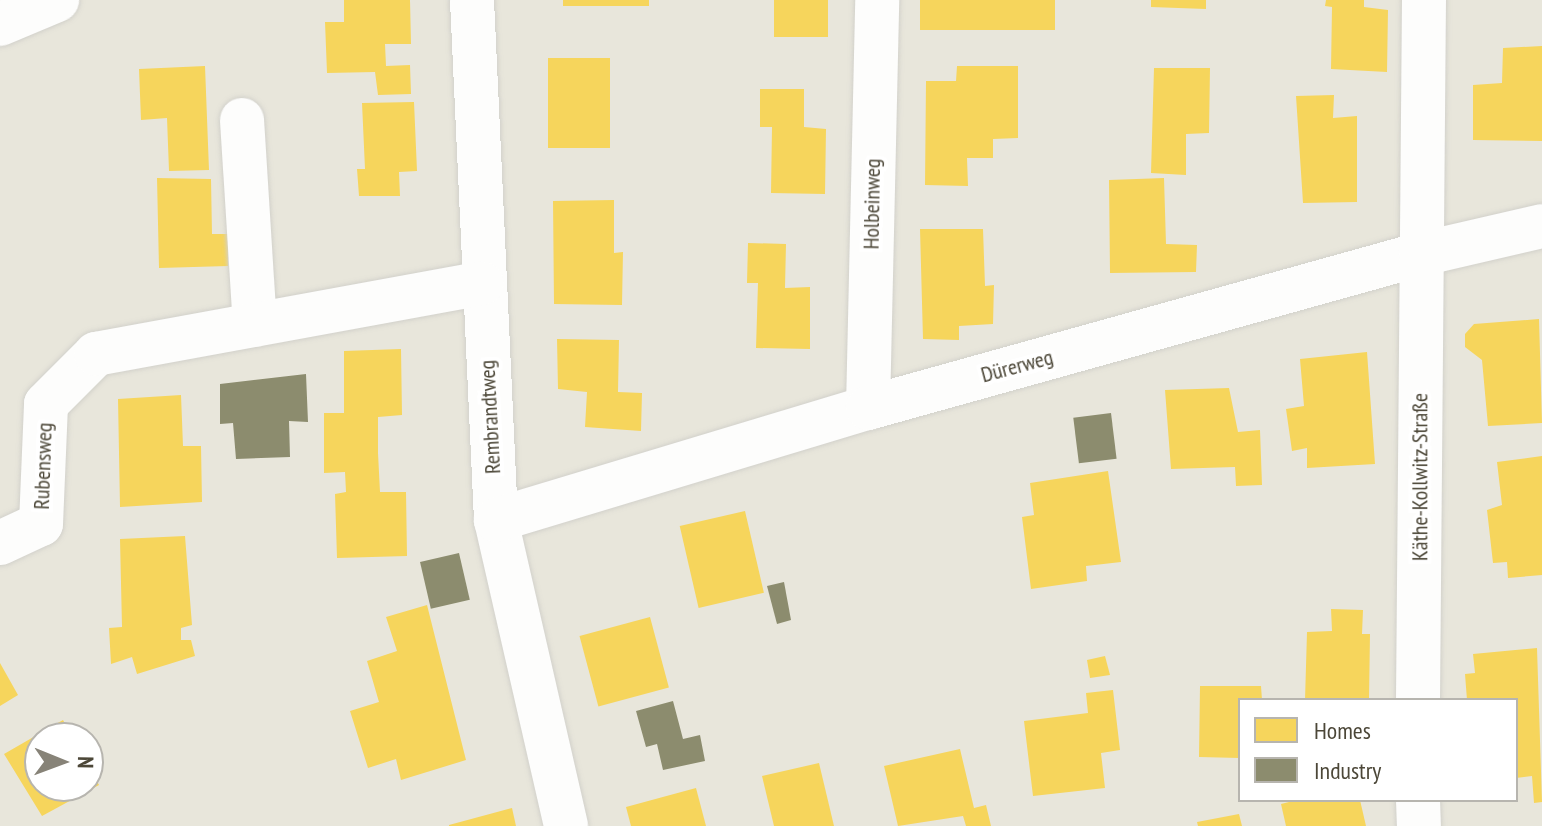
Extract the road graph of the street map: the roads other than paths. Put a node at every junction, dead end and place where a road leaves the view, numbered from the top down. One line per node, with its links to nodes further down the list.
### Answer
1 (57, 0): 5 (street)
2 (472, 0): 9 (street, Rembrandtweg)
3 (877, 0): 11 (street, Holbeinweg)
4 (1424, 0): 8 (street)
5 (0, 24)
6 (242, 120): 10 (street)
7 (1542, 226): 8 (street, Dürerweg)
8 (1421, 254): 11 (street, Dürerweg); 14 (street, Käthe-Kollwitz-Straße)
9 (482, 283): 10 (street, Rubensweg); 12 (street, Rembrandtweg)
10 (255, 325): 13 (street, Rubensweg)
11 (868, 408): 12 (street, Dürerweg)
12 (496, 520): 16 (street, Rembrandtweg)
13 (0, 543)
14 (1418, 698)
15 (1418, 802): 17 (street)
16 (566, 826)
17 (1419, 826)

